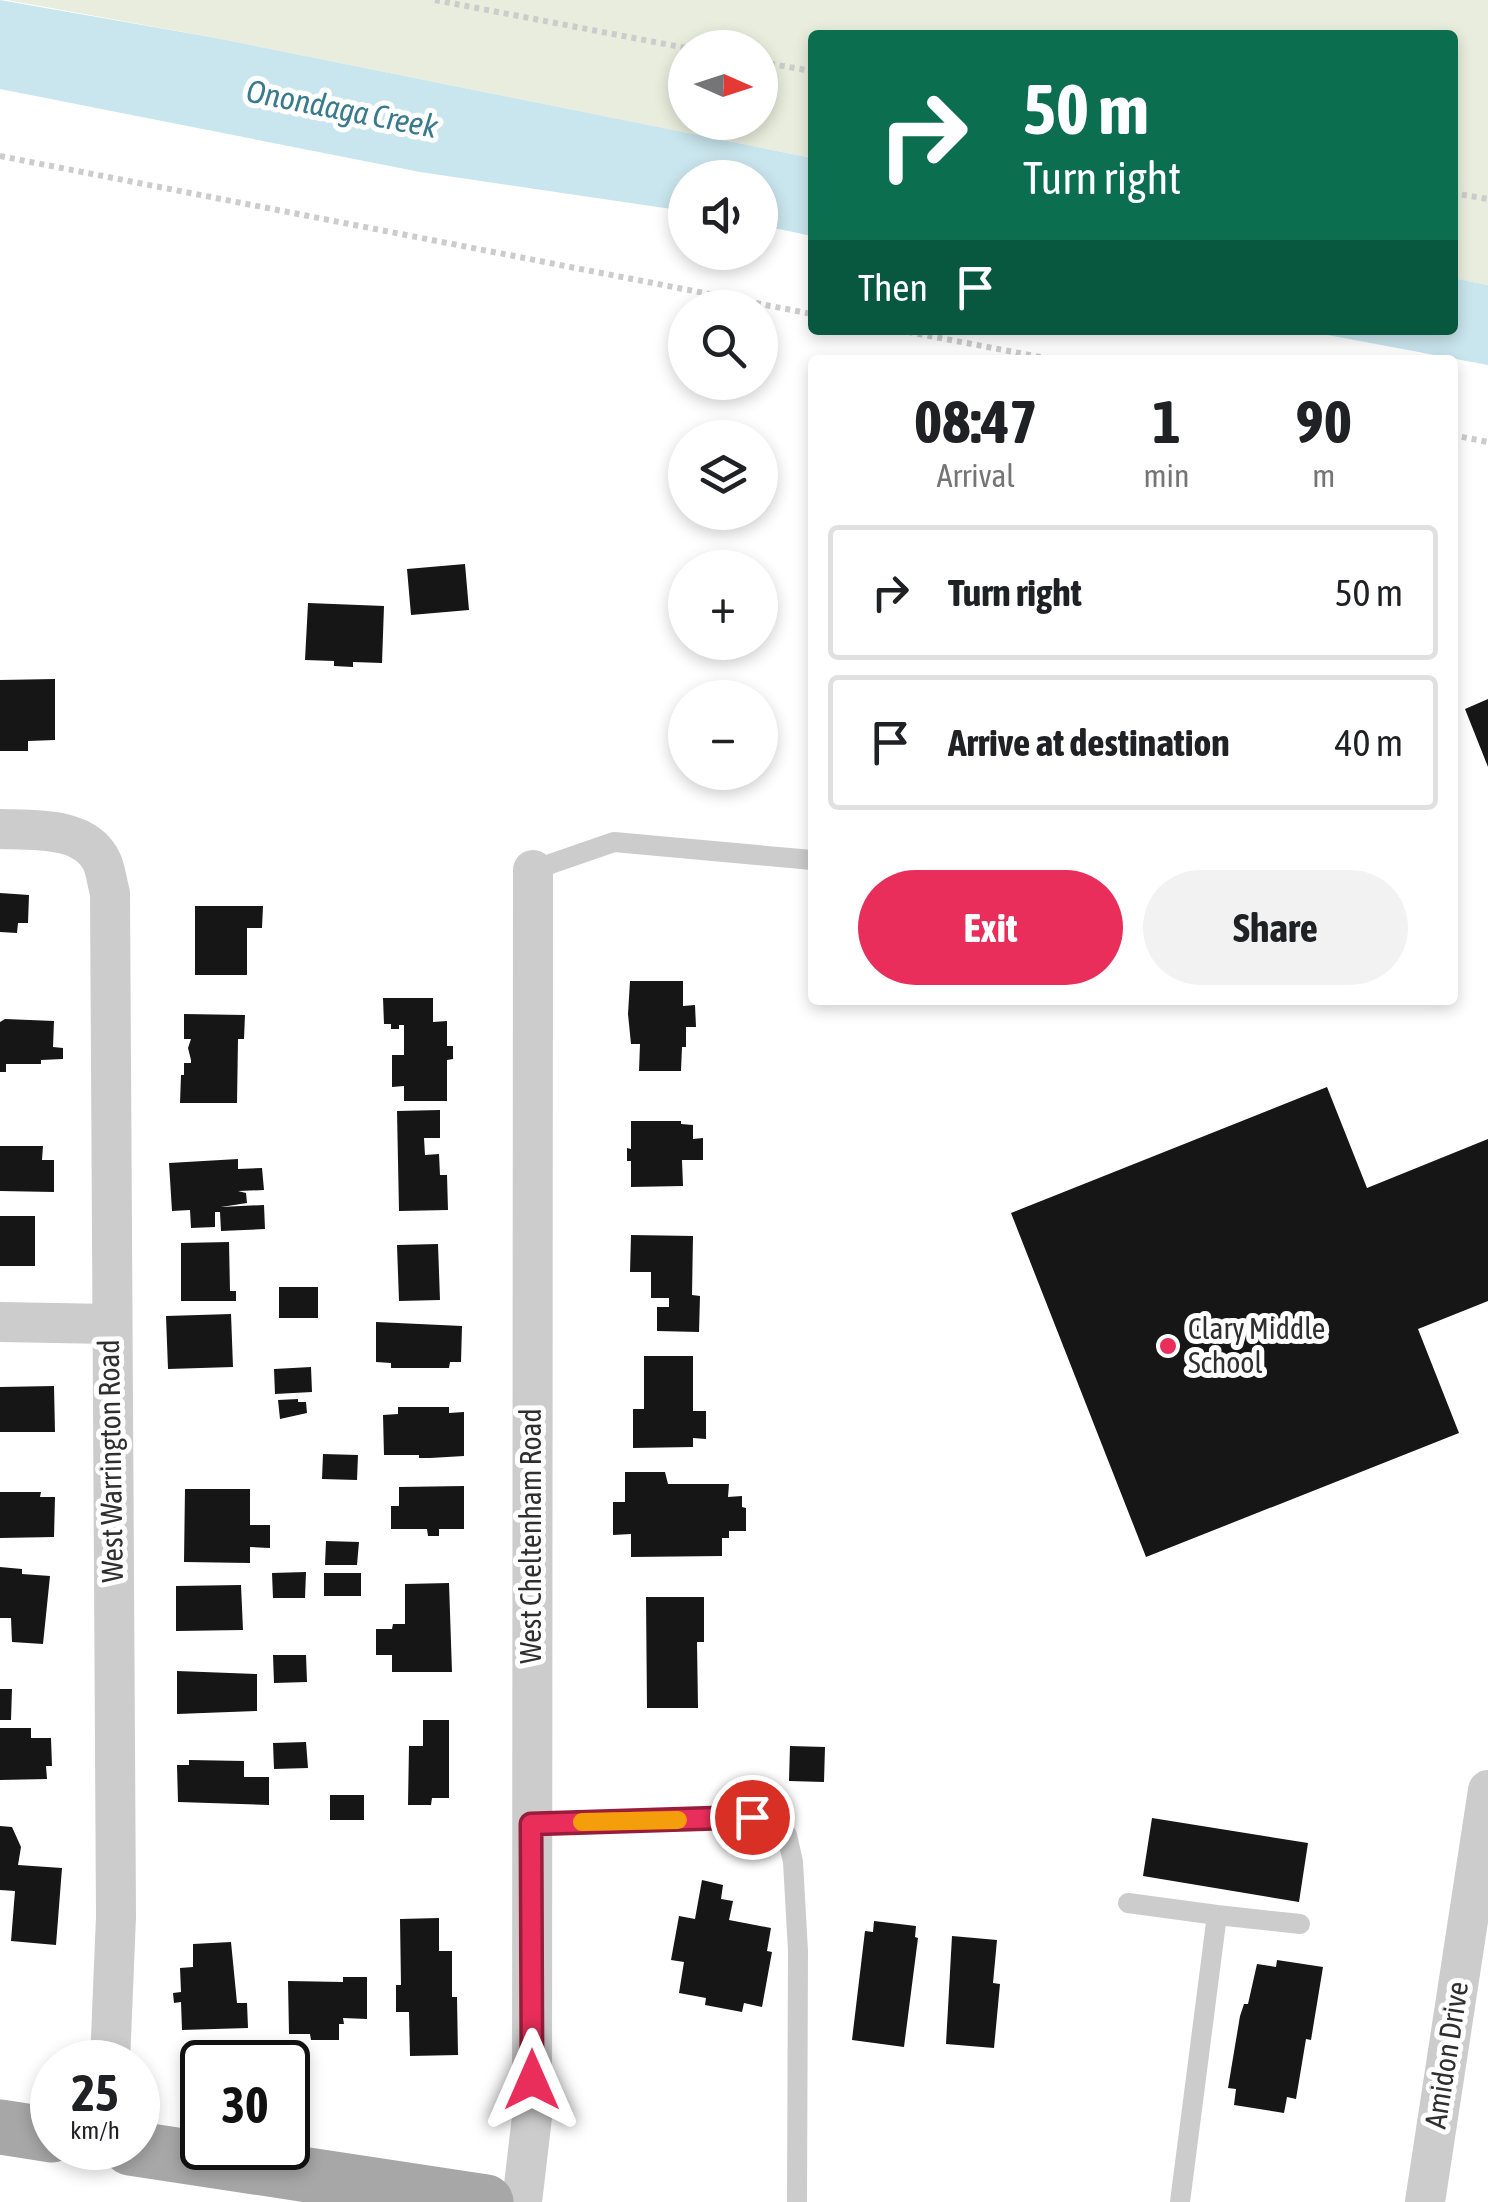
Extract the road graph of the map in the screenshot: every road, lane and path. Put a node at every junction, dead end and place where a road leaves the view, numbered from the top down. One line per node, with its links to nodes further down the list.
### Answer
1 (435, 0): 2 (path)
2 (668, 45)
3 (778, 65): 4 (path)
4 (808, 71)
5 (0, 156): 8 (path)
6 (1458, 194): 7 (path)
7 (1488, 200)
8 (808, 313)
9 (924, 335): 10 (path)
10 (1030, 355)
11 (1458, 436): 12 (path)
12 (1488, 442)
13 (0, 829): 17 (street, West Warrington Road)
14 (808, 860): 15 (lane)
15 (533, 870): 19 (street, West Cheltenham Road)
16 (0, 1322): 17 (street)
17 (110, 1324): 23 (street, West Warrington Road)
18 (1488, 1790): 31 (street, Amidon Drive)
19 (531, 1824): 28 (street, West Cheltenham Road); 29 (lane)
20 (1128, 1903): 21 (lane)
21 (1217, 1915): 22 (lane); 30 (lane)
22 (1300, 1924)
23 (111, 2040)
24 (0, 2127): 25 (main road)
25 (30, 2132)
26 (160, 2153): 27 (main road)
27 (486, 2202)
28 (522, 2202)
29 (797, 2202)
30 (1180, 2202)
31 (1425, 2202)

